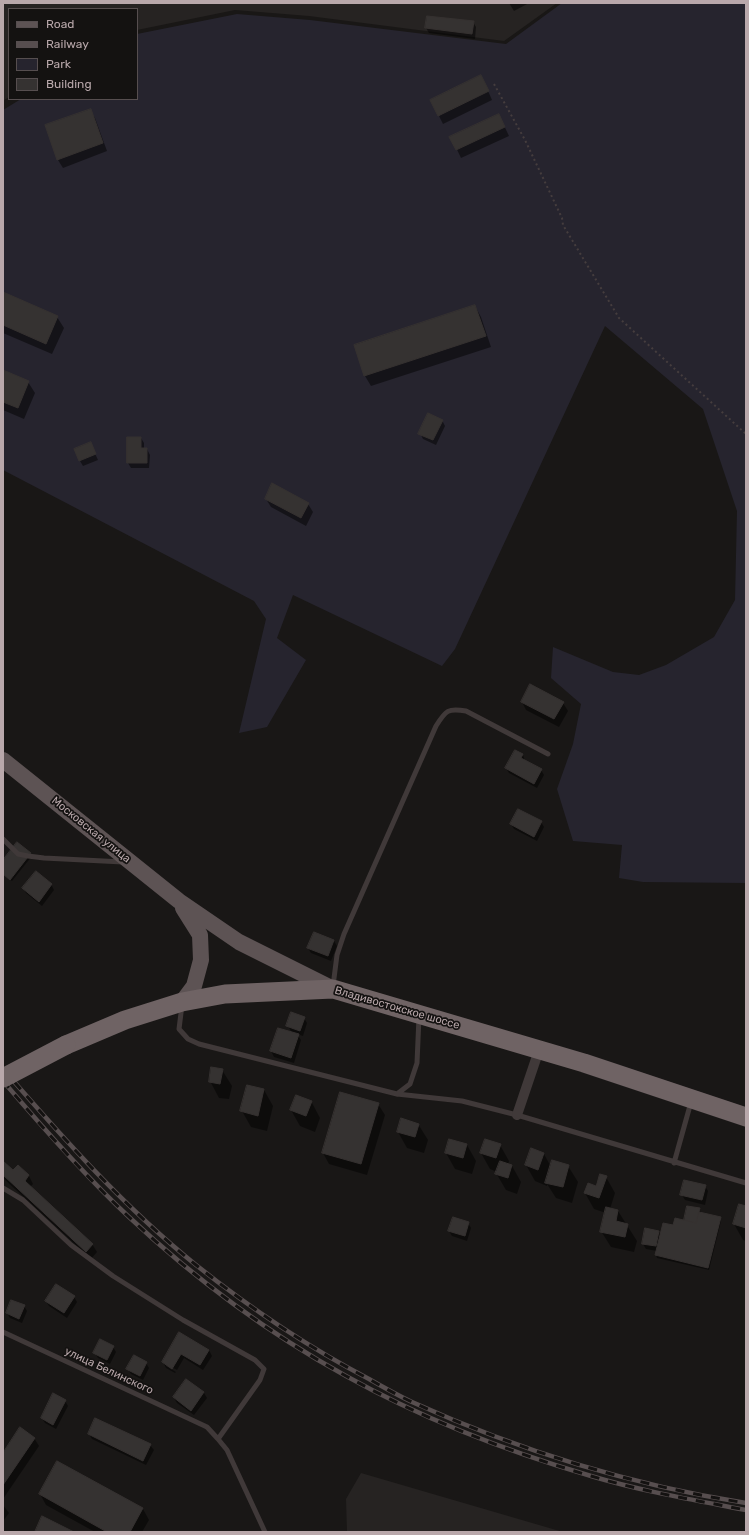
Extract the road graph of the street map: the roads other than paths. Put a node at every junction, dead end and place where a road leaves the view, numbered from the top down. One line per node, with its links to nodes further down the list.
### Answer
1 (548, 754): 6 (lane)
2 (3, 760): 4 (main road, Московская улица)
3 (3, 839): 4 (lane)
4 (131, 863): 5 (main road, Московская улица)
5 (179, 901): 6 (main road, Московская улица); 7 (main road, Московская улица)
6 (333, 989): 7 (highway, Владивостокское шоссе); 8 (highway, Владивостокское шоссе)
7 (182, 1002): 10 (highway, Владивостокское шоссе, bridge); 11 (lane)
8 (419, 1014): 9 (highway, Владивостокское шоссе); 11 (lane)
9 (539, 1050): 12 (highway, Владивостокское шоссе); 13 (street)
10 (3, 1078)
11 (397, 1094): 13 (lane)
12 (692, 1099): 14 (highway, Владивостокское шоссе); 15 (lane)
13 (517, 1115): 15 (lane)
14 (746, 1117)
15 (674, 1163): 16 (lane)
16 (746, 1183)
17 (3, 1188): 19 (lane)
18 (3, 1332): 19 (lane, улица Белинского)
19 (218, 1439): 20 (lane)
20 (265, 1532)

